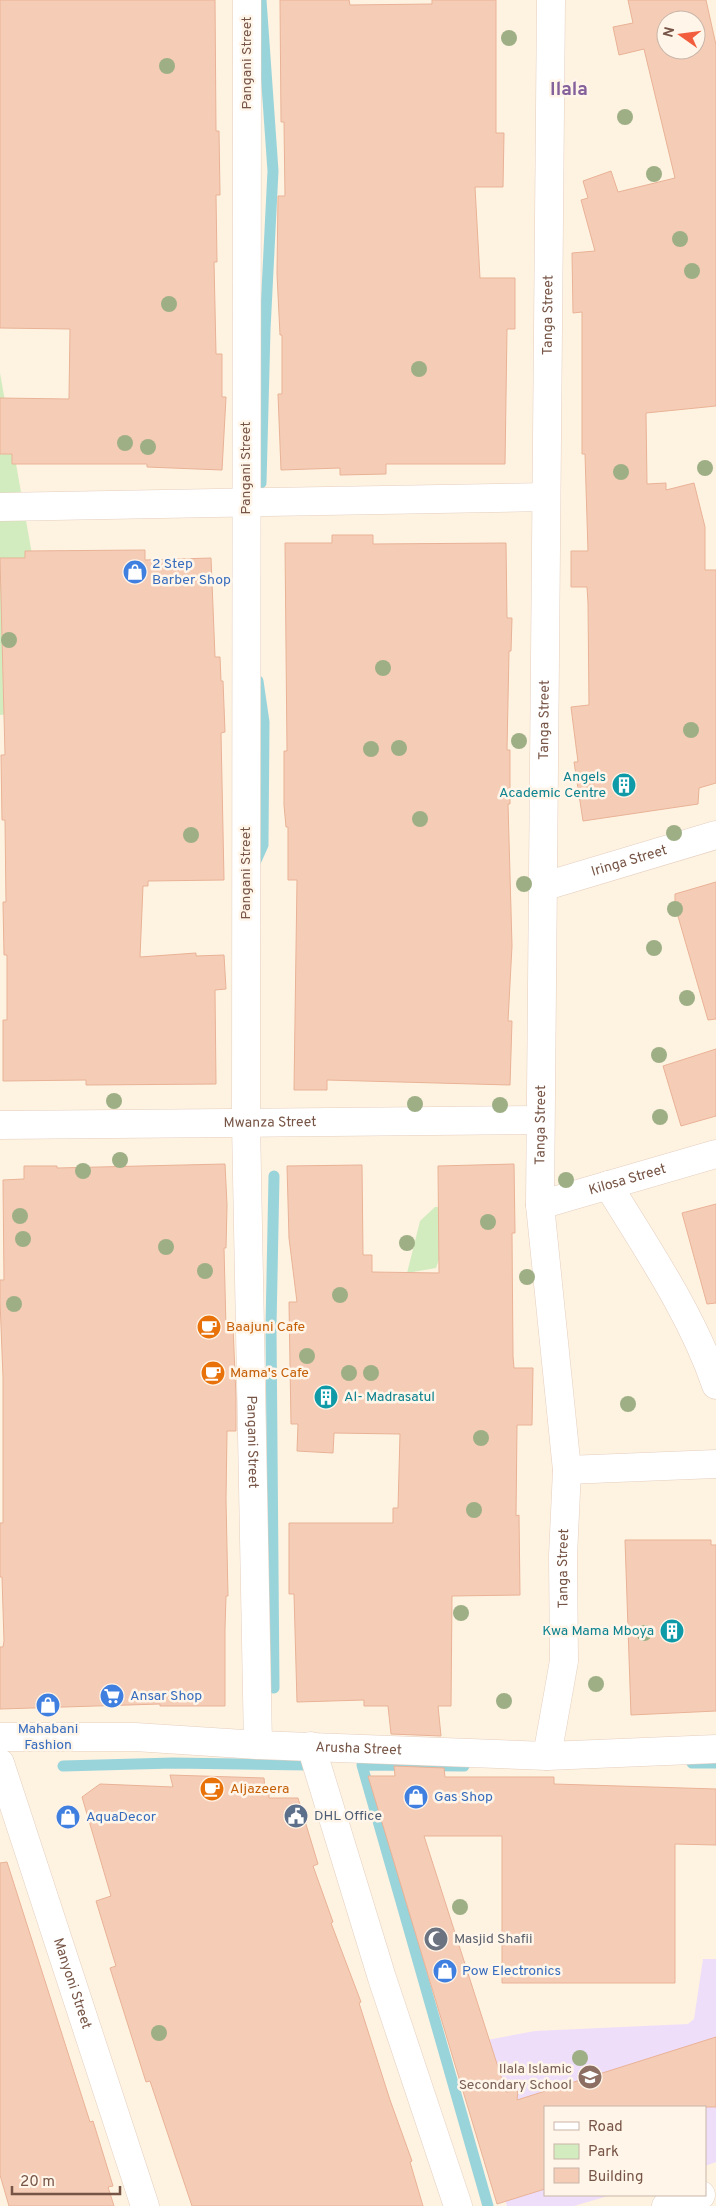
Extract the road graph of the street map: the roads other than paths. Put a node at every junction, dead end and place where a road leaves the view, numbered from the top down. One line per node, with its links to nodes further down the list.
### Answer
1 (247, 0): 4 (street, Pangani Street)
2 (551, 0): 3 (street, Tanga Street)
3 (546, 497): 4 (street); 7 (street, Tanga Street)
4 (246, 502): 5 (street); 9 (street, Pangani Street)
5 (0, 507)
6 (716, 835): 7 (street, Iringa Street)
7 (542, 887): 8 (street, Tanga Street)
8 (540, 1120): 9 (street, Mwanza Street); 13 (street, Tanga Street)
9 (246, 1123): 10 (street, Mwanza Street); 18 (street, Pangani Street)
10 (0, 1125)
11 (716, 1154): 12 (street, Kilosa Street)
12 (608, 1185): 13 (street, Kilosa Street); 14 (street)
13 (540, 1205): 16 (street, Tanga Street)
14 (716, 1385)
15 (716, 1464): 16 (street)
16 (568, 1470): 21 (street, Tanga Street)
17 (0, 1737): 18 (street, Arusha Street)
18 (258, 1745): 19 (street, Arusha Street)
19 (311, 1746): 21 (street, Arusha Street); 25 (street)
20 (716, 1749): 21 (street, Arusha Street)
21 (547, 1756)
22 (0, 1763): 24 (street, Manyoni Street)
23 (697, 2196): 26 (street)
24 (145, 2206)
25 (458, 2206)
26 (666, 2206)

